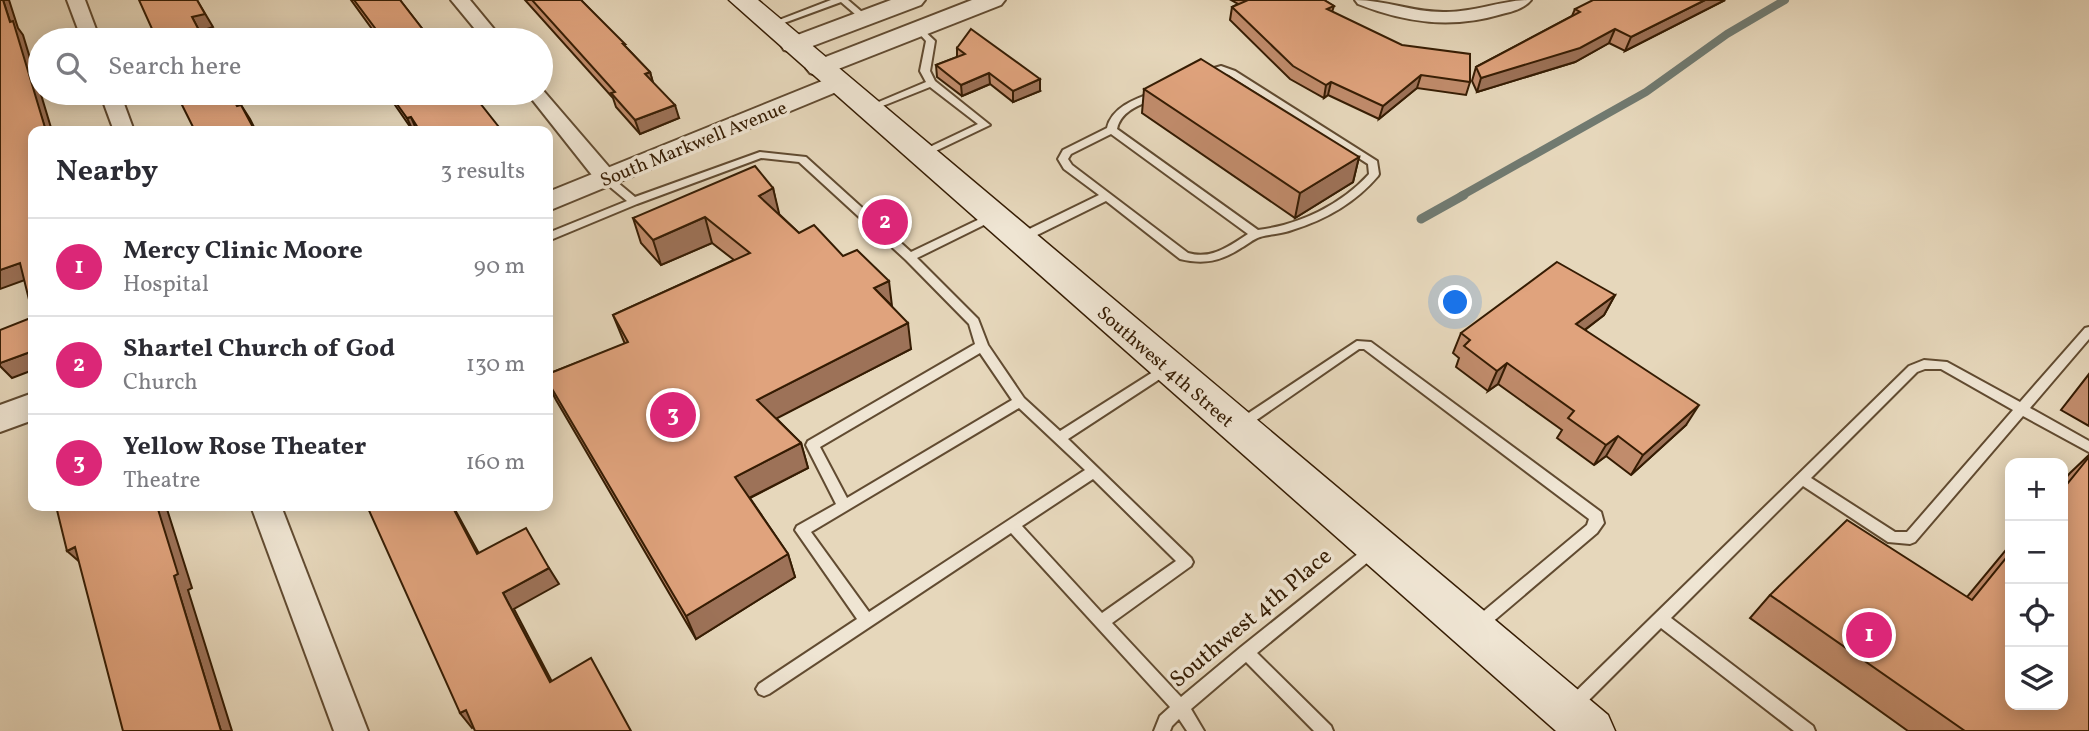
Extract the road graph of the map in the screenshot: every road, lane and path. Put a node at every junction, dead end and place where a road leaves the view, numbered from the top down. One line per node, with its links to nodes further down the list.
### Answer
1 (76, 0): 12 (street)
2 (460, 0): 13 (street)
3 (742, 0): 11 (main road, Southwest 4th Street)
4 (841, 0): 9 (lane); 11 (lane)
5 (913, 0): 9 (street)
6 (993, 0): 14 (street, South Markwell Avenue)
7 (1364, 0): 10 (street)
8 (1522, 0): 10 (street)
9 (865, 18): 15 (street)
10 (1430, 18)
11 (770, 25): 15 (main road, Southwest 4th Street)
12 (86, 28)
13 (484, 28)
14 (919, 29): 17 (street, South Markwell Avenue); 18 (lane)
15 (793, 45): 17 (main road, Southwest 4th Street)
16 (1197, 75): 31 (lane)
17 (828, 76): 22 (main road, Southwest 4th Street); 26 (street, South Markwell Avenue)
18 (931, 83): 22 (lane); 25 (lane)
19 (1163, 91): 24 (lane)
20 (114, 105): 23 (street)
21 (547, 105): 26 (street)
22 (867, 109): 25 (main road, Southwest 4th Street)
23 (122, 126)
24 (1112, 130): 27 (lane); 31 (lane)
25 (921, 156): 30 (main road, Southwest 4th Street)
26 (607, 179): 28 (street, South Markwell Avenue); 29 (lane)
27 (1107, 196): 31 (lane); 33 (lane)
28 (553, 200)
29 (633, 202): 32 (lane); 34 (lane)
30 (992, 217): 33 (main road, Southwest 4th Street); 34 (lane)
31 (1256, 234)
32 (553, 235)
33 (1019, 239): 37 (main road, Southwest 4th Street)
34 (910, 257): 36 (lane)
35 (2089, 331): 40 (lane)
36 (982, 346): 38 (lane); 47 (lane)
37 (1168, 368): 42 (main road, Southwest 4th Street); 43 (lane)
38 (1020, 401): 43 (lane); 47 (lane)
39 (28, 408): 41 (street)
40 (2022, 410): 44 (lane); 46 (lane); 46 (lane)
41 (0, 419)
42 (1237, 427): 50 (main road, Southwest 4th Street); 54 (lane)
43 (1059, 438): 45 (lane)
44 (2089, 447)
45 (1094, 471): 49 (lane); 53 (lane)
46 (1802, 479): 51 (lane)
47 (844, 506): 52 (lane)
48 (268, 511): 59 (street)
49 (1012, 525): 52 (lane); 53 (lane)
50 (1377, 547): 54 (main road, Southwest 4th Street); 55 (lane, Southwest 4th Place)
51 (1660, 619): 58 (lane); 63 (lane)
52 (867, 621): 56 (lane)
53 (1101, 622): 57 (lane)
54 (1473, 629): 58 (main road, Southwest 4th Street)
55 (1245, 652): 57 (lane, Southwest 4th Place); 62 (lane)
56 (764, 689)
57 (1181, 708): 60 (lane, Southwest 4th Place); 61 (lane)
58 (1579, 721)
59 (351, 731)
60 (1162, 731)
61 (1196, 731)
62 (1325, 731)
63 (1807, 731)

